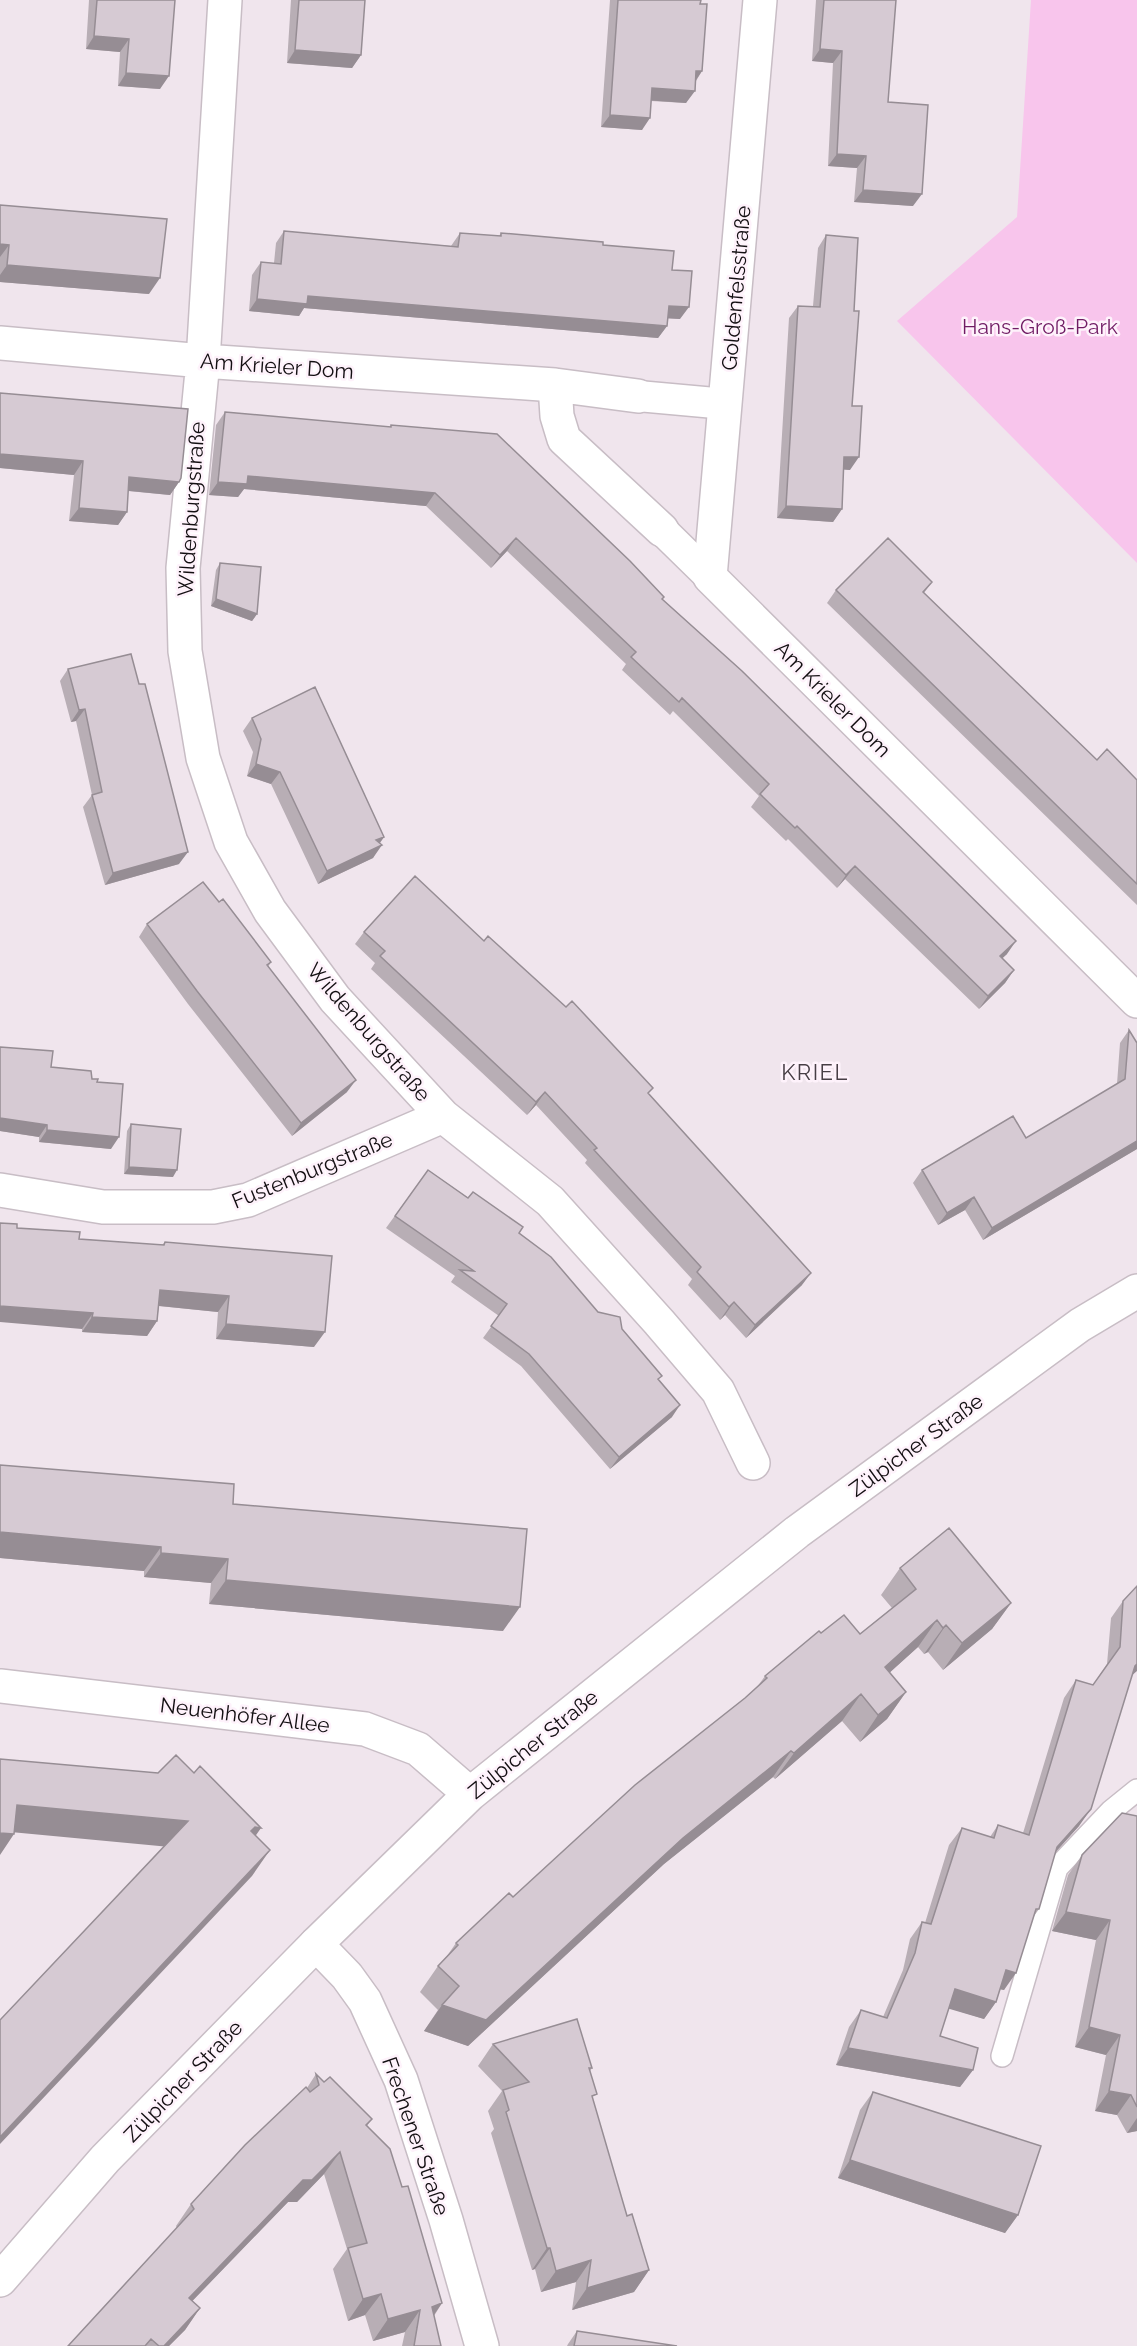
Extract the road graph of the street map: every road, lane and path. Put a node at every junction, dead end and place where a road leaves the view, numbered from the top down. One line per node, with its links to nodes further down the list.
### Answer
1 (225, 0): 4 (street, Wildenburgstraße)
2 (760, 0): 7 (street, Goldenfelsstraße)
3 (0, 343): 4 (street, Am Krieler Dom)
4 (203, 361): 5 (street, Am Krieler Dom); 11 (street, Wildenburgstraße)
5 (555, 385): 6 (street, Am Krieler Dom); 8 (street, Am Krieler Dom)
6 (638, 396): 7 (street, Am Krieler Dom)
7 (726, 404): 9 (street, Goldenfelsstraße)
8 (662, 530): 9 (street, Am Krieler Dom)
9 (710, 577): 10 (street, Am Krieler Dom)
10 (1137, 1001)
11 (443, 1116): 12 (street, Fustenburgstraße); 14 (street, Wildenburgstraße)
12 (0, 1190)
13 (1137, 1290): 17 (street, Zülpicher Straße)
14 (753, 1463)
15 (0, 1686): 17 (street, Neuenhöfer Allee)
16 (1137, 1790): 19 (lane)
17 (470, 1794): 18 (street, Zülpicher Straße)
18 (316, 1944): 20 (street, Zülpicher Straße); 21 (street, Frechener Straße)
19 (1002, 2056)
20 (0, 2280)
21 (482, 2346)

